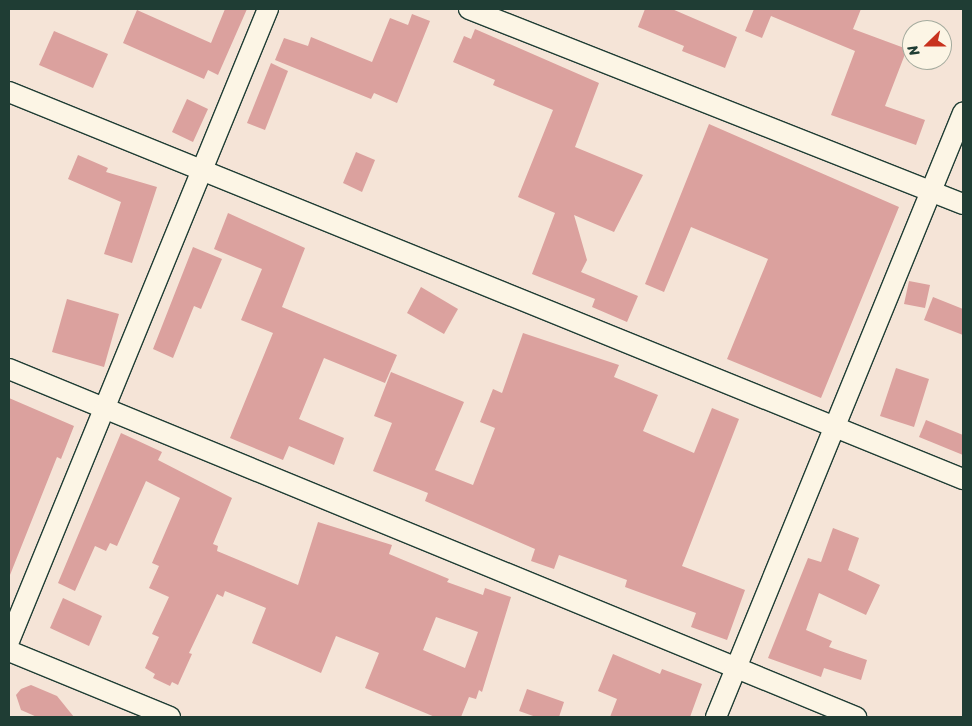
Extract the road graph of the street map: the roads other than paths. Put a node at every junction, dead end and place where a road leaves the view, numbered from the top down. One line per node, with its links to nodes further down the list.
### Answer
1 (268, 9): 5 (street)
2 (469, 9): 6 (street)
3 (9, 92): 5 (street)
4 (963, 113): 6 (street)
5 (201, 170): 9 (street); 10 (street)
6 (931, 191): 7 (street); 10 (street)
7 (963, 204)
8 (9, 369): 9 (street)
9 (104, 408): 12 (street); 14 (street)
10 (835, 427): 11 (street); 14 (street)
11 (963, 479)
12 (9, 641)
13 (9, 651): 15 (street)
14 (736, 668): 16 (street); 17 (street)
15 (170, 717)
16 (716, 717)
17 (856, 717)

